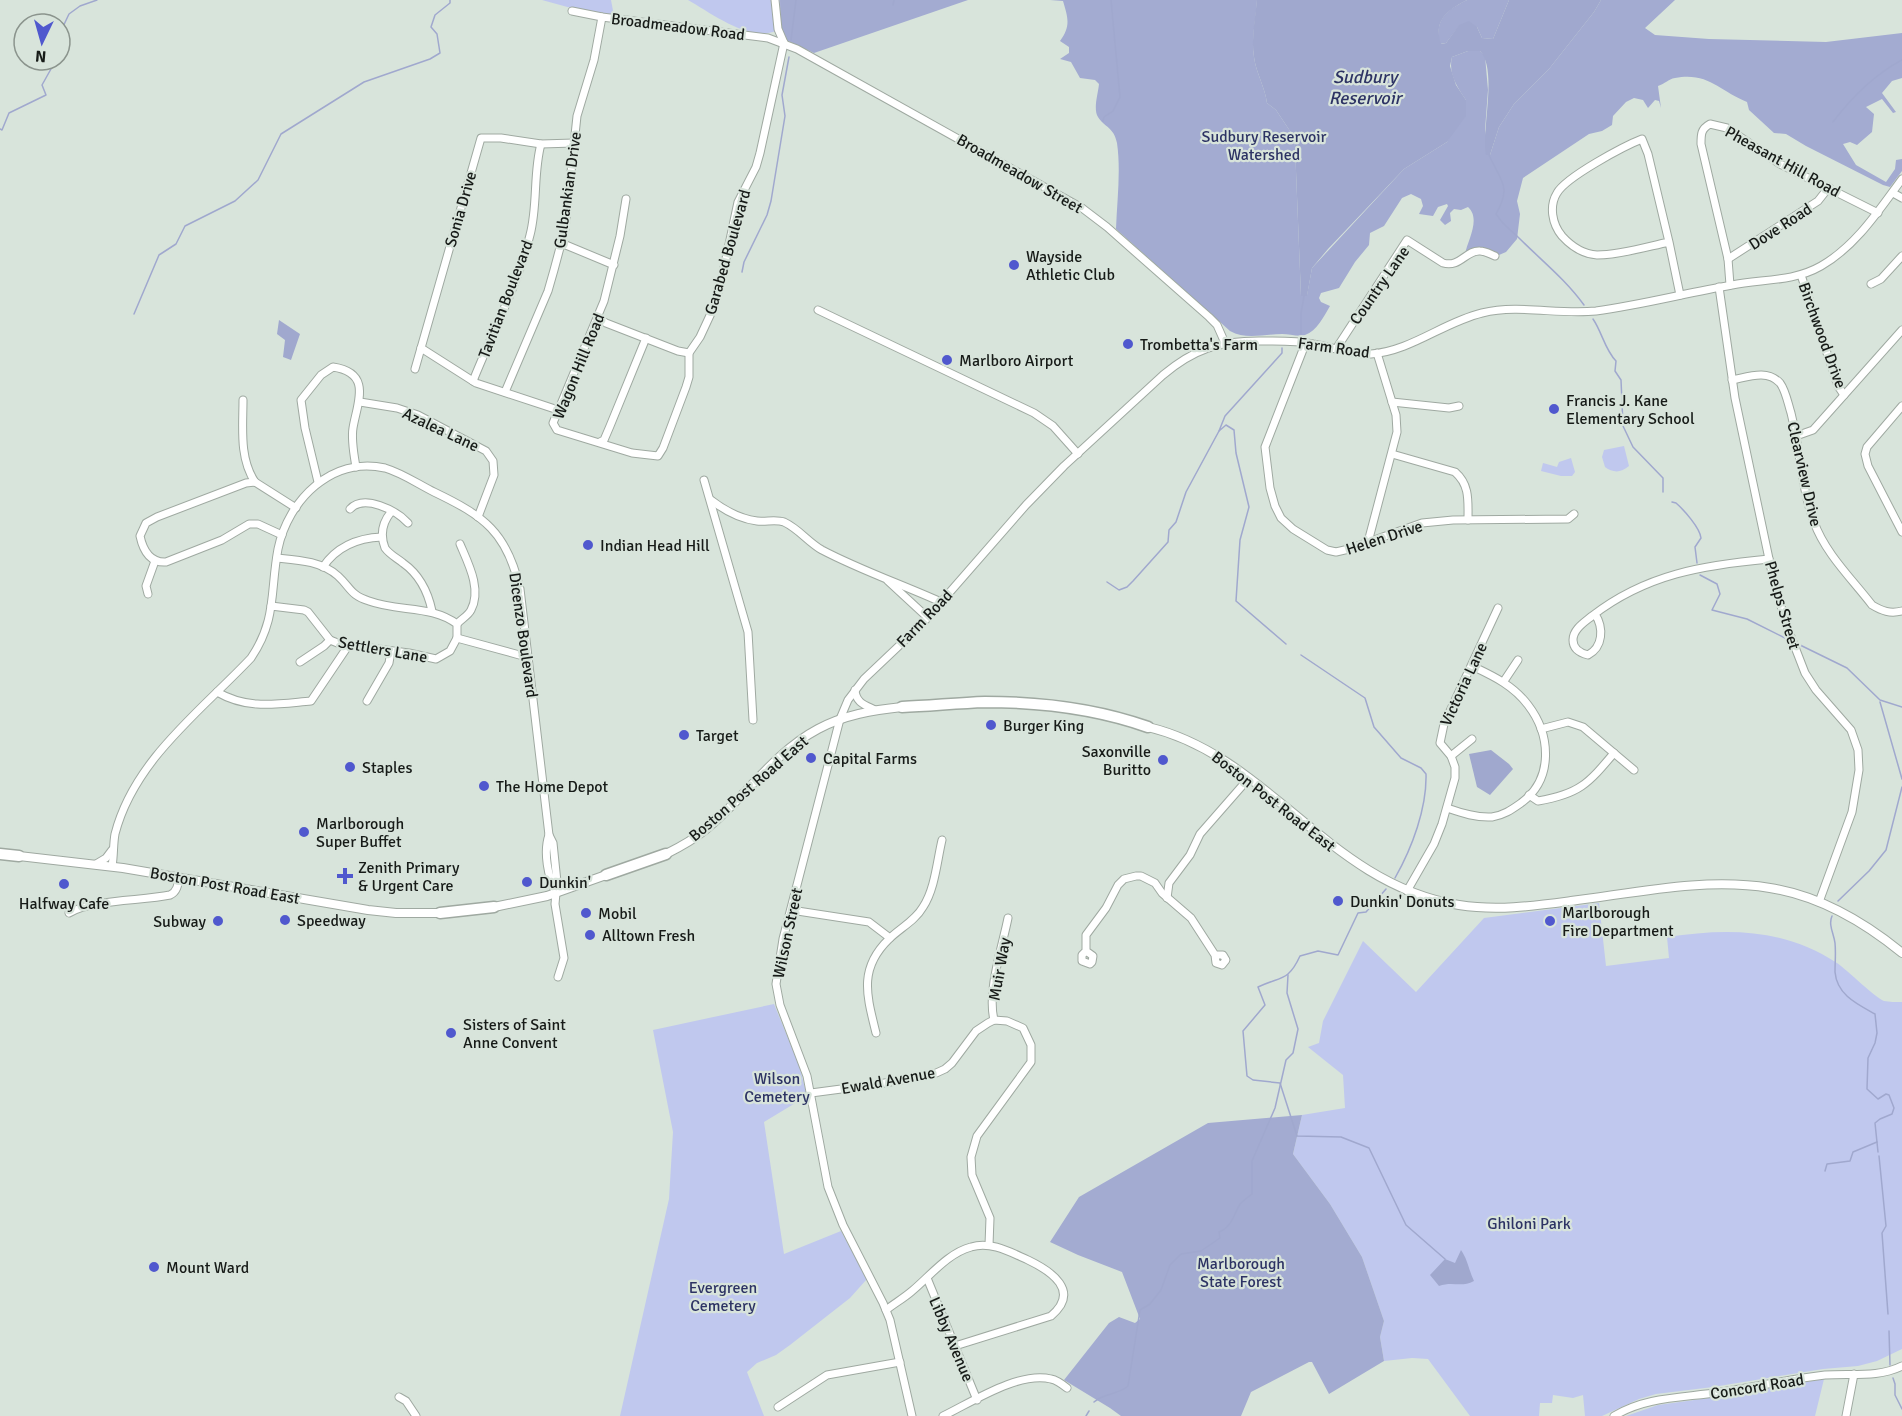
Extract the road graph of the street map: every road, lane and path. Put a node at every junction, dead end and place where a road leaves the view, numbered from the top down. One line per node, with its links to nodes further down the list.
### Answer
1 (775, 0): 4 (street)
2 (572, 11): 3 (street, Broadmeadow Road)
3 (602, 17): 4 (street, Broadmeadow Road); 5 (street, Gulbankian Drive)
4 (784, 43): 29 (street, Broadmeadow Street); 32 (street, Garabed Boulevard)
5 (574, 143): 6 (street, Sonia Drive); 14 (street, Gulbankian Drive)
6 (541, 144): 30 (street, Sonia Drive); 36 (street, Tavitian Boulevard)
7 (1902, 179): 9 (street, Farm Road)
8 (1828, 188): 12 (street, Pheasant Hill Road); 17 (street, Dove Road); 17 (street, Pheasant Hill Road)
9 (1893, 193): 10 (street); 12 (street, Farm Road)
10 (1902, 198)
11 (626, 199): 18 (street, Wagon Hill Road)
12 (1878, 213): 19 (street, Farm Road)
13 (1669, 242): 13 (street); 23 (street)
14 (561, 243): 18 (street); 37 (street, Gulbankian Drive)
15 (1495, 256): 31 (street, Country Lane)
16 (1902, 256): 20 (street)
17 (1728, 259): 21 (street, Pheasant Hill Road)
18 (614, 265): 25 (street, Wagon Hill Road)
19 (1801, 275): 21 (street, Farm Road); 38 (street, Birchwood Drive)
20 (1871, 284)
21 (1730, 285): 22 (street, Farm Road)
22 (1719, 287): 23 (street, Farm Road); 35 (street, Phelps Street)
23 (1680, 295): 33 (street, Farm Road)
24 (818, 310): 47 (street)
25 (598, 318): 27 (street); 44 (street, Wagon Hill Road)
26 (1902, 330): 38 (street)
27 (646, 338): 32 (street); 46 (street)
28 (1306, 342): 29 (street, Farm Road); 31 (street, Farm Road); 65 (street, Helen Drive)
29 (1225, 343): 47 (street, Farm Road)
30 (421, 348): 34 (street, Sonia Drive); 36 (street)
31 (1336, 349): 33 (street, Farm Road)
32 (690, 352): 49 (street, Garabed Boulevard)
33 (1377, 353): 41 (street)
34 (415, 369)
35 (1732, 380): 45 (street, Clearview Drive); 68 (street, Phelps Street)
36 (473, 381): 37 (street)
37 (505, 392): 44 (street)
38 (1844, 395): 45 (street)
39 (243, 400): 52 (street)
40 (360, 402): 50 (street); 53 (street); 59 (street, Azalea Lane)
41 (1392, 402): 42 (street); 48 (street)
42 (1459, 406)
43 (1902, 406): 62 (street)
44 (558, 410): 46 (street, Wagon Hill Road)
45 (1796, 436): 77 (street, Clearview Drive)
46 (600, 442): 49 (street, Wagon Hill Road)
47 (1078, 454): 73 (street, Farm Road)
48 (1392, 454): 60 (street); 65 (street)
49 (658, 456)
50 (356, 467): 53 (street, Dicenzo Boulevard); 59 (street, Dicenzo Boulevard)
51 (704, 480): 54 (street)
52 (255, 482): 55 (street); 69 (street)
53 (318, 483): 55 (street, Dicenzo Boulevard)
54 (711, 500): 71 (street); 96 (street)
55 (296, 508): 63 (street, Dicenzo Boulevard)
56 (350, 510): 57 (street)
57 (391, 512): 61 (street); 64 (street)
58 (1574, 514): 60 (street, Helen Drive)
59 (478, 517): 87 (street, Dicenzo Boulevard)
60 (1468, 520): 65 (street, Helen Drive)
61 (408, 523)
62 (1902, 532)
63 (282, 535): 67 (street, Dicenzo Boulevard); 69 (street)
64 (382, 537): 70 (street); 76 (street)
65 (1368, 542)
66 (460, 544): 80 (street)
67 (277, 558): 70 (street); 74 (street, Dicenzo Boulevard)
68 (1769, 559): 78 (street); 120 (street, Phelps Street)
69 (155, 561): 72 (street)
70 (323, 567): 76 (street)
71 (884, 577): 73 (street); 79 (street)
72 (148, 594)
73 (941, 602): 79 (street, Farm Road)
74 (272, 606): 82 (street, Settlers Lane); 91 (street, Dicenzo Boulevard)
75 (1498, 608): 88 (street, Victoria Lane)
76 (432, 611): 80 (street)
77 (1902, 611)
78 (1595, 614): 78 (street)
79 (927, 617): 90 (street, Farm Road)
80 (457, 624): 81 (street)
81 (457, 638): 84 (street, Settlers Lane); 87 (street)
82 (330, 640): 83 (street, Settlers Lane); 86 (street)
83 (348, 646): 84 (street, Settlers Lane); 91 (street)
84 (391, 651): 92 (street)
85 (1518, 660): 89 (street)
86 (300, 662)
87 (528, 663): 118 (street, Dicenzo Boulevard)
88 (1472, 666): 89 (street); 101 (street, Victoria Lane)
89 (1504, 681): 98 (street)
90 (855, 690): 94 (street); 95 (street, Farm Road)
91 (217, 692): 107 (street, Dicenzo Boulevard)
92 (367, 701)
93 (902, 707): 94 (main road, Boston Post Road East); 97 (highway, Boston Post Road East)
94 (875, 710): 95 (main road, Boston Post Road East)
95 (840, 719): 109 (main road, Boston Post Road East); 122 (street, Wilson Street)
96 (753, 720)
97 (1148, 727): 103 (main road, Boston Post Road East)
98 (1541, 729): 100 (street); 104 (street)
99 (1472, 739): 101 (street)
100 (1614, 753): 102 (street); 104 (street)
101 (1451, 756): 105 (street, Victoria Lane)
102 (1634, 770)
103 (1249, 778): 116 (street); 117 (main road, Boston Post Road East)
104 (1529, 795): 105 (street)
105 (1447, 808): 117 (street, Victoria Lane)
106 (942, 840): 126 (street)
107 (112, 850): 111 (street); 112 (street, Dicenzo Boulevard)
108 (0, 854): 110 (highway, Boston Post Road East)
109 (666, 854): 113 (highway, Boston Post Road East)
110 (19, 856): 111 (main road, Boston Post Road East)
111 (96, 864): 112 (main road, Boston Post Road East)
112 (112, 866): 114 (main road, Boston Post Road East)
113 (606, 875): 118 (main road, Boston Post Road East)
114 (179, 877): 123 (street); 124 (main road, Boston Post Road East)
115 (1155, 883): 116 (street); 119 (street); 127 (street)
116 (1169, 883): 119 (street)
117 (1407, 891): 120 (main road, Boston Post Road East)
118 (556, 893): 121 (main road, Boston Post Road East); 130 (street, Dicenzo Boulevard)
119 (1167, 898): 129 (street)
120 (1819, 902): 128 (main road, Boston Post Road East)
121 (494, 907): 124 (highway, Boston Post Road East)
122 (791, 910): 126 (street); 133 (street, Wilson Street)
123 (69, 913)
124 (440, 914)
125 (1008, 918): 131 (street, Muir Way)
126 (890, 938): 132 (street)
127 (1086, 951)
128 (1902, 952)
129 (1215, 955)
130 (558, 976)
131 (994, 1020): 133 (street, Ewald Avenue); 134 (street)
132 (876, 1033)
133 (811, 1093): 136 (street, Wilson Street)
134 (989, 1245): 135 (street); 137 (street)
135 (927, 1278): 136 (street); 137 (street, Libby Avenue)
136 (886, 1310): 138 (street, Wilson Street)
137 (955, 1346): 143 (street, Libby Avenue)
138 (900, 1362): 144 (street); 146 (street, Wilson Street)
139 (1902, 1366): 140 (street, Concord Road)
140 (1854, 1374): 148 (street, Concord Road); 149 (street)
141 (1067, 1388): 143 (street)
142 (399, 1397): 145 (street)
143 (977, 1400): 147 (street)
144 (778, 1407)
145 (416, 1416)
146 (912, 1416)
147 (943, 1416)
148 (1614, 1416)
149 (1846, 1416)

